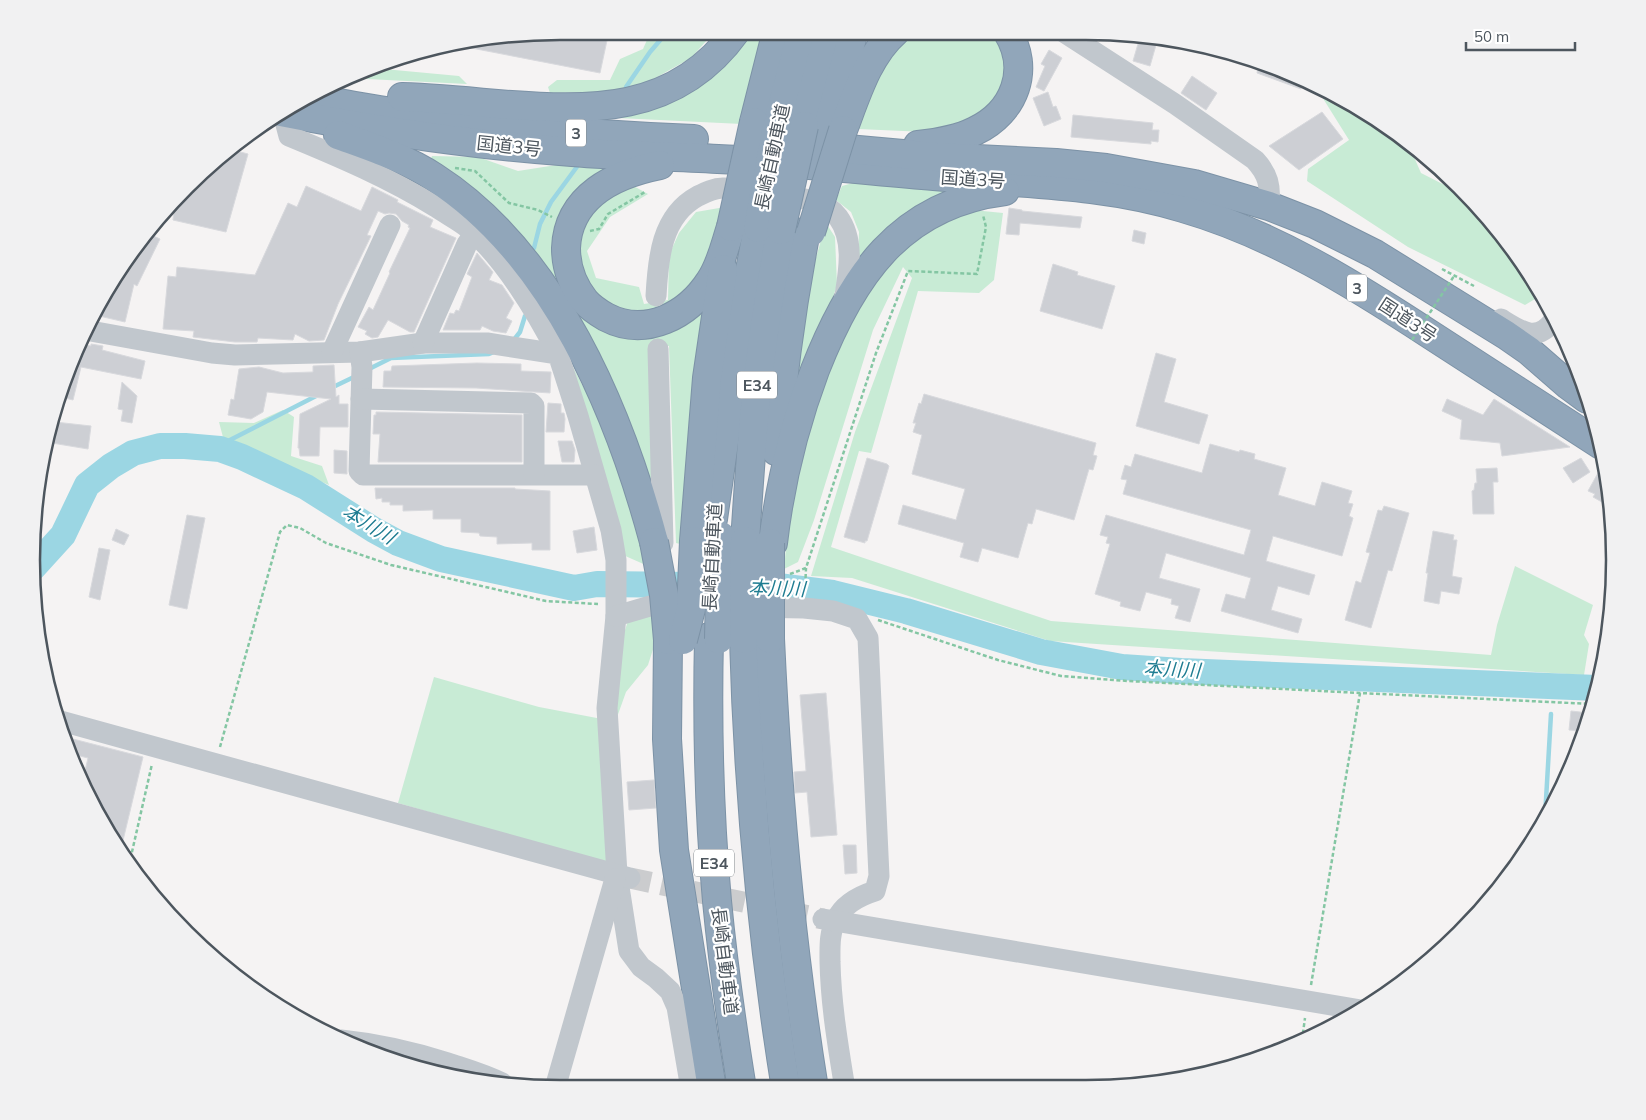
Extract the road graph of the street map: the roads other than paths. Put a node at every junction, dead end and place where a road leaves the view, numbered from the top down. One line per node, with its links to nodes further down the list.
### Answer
1 (728, 40): 9 (highway)
2 (776, 40): 14 (highway)
3 (799, 40): 14 (highway, 長崎自動車道 / E34)
4 (829, 40): 15 (highway, 長崎自動車道 / E34)
5 (852, 40): 15 (highway)
6 (888, 40): 15 (highway)
7 (1012, 40): 15 (highway)
8 (1076, 40): 18 (street)
9 (329, 94)
10 (321, 99): 15 (highway, 国道3号 / 3)
11 (291, 116): 16 (highway, 国道3号 / 3)
12 (289, 117): 40 (highway)
13 (283, 120): 22 (street)
14 (766, 124): 20 (highway, bridge); 21 (highway, 長崎自動車道 / E34, bridge)
15 (830, 133): 18 (highway, 国道3号 / 3); 21 (highway, bridge); 21 (highway, 長崎自動車道 / E34, bridge)
16 (719, 159): 17 (highway, 国道3号 / 3); 20 (highway)
17 (1087, 188): 25 (highway); 36 (highway, 国道3号 / 3)
18 (1270, 206): 23 (highway, 国道3号 / 3)
19 (390, 225): 31 (street)
20 (731, 228): 39 (highway)
21 (789, 230): 39 (highway, 長崎自動車道 / E34); 39 (highway); 39 (highway, 長崎自動車道 / E34)
22 (474, 234): 29 (street); 32 (street)
23 (1375, 254): 26 (highway, 国道3号 / 3); 27 (street)
24 (656, 296): 25 (street)
25 (843, 306): 39 (highway)
26 (1475, 315): 34 (highway, 国道3号 / 3); 35 (highway)
27 (1549, 325)
28 (93, 332): 31 (street)
29 (422, 343): 32 (street); 33 (street)
30 (658, 349): 40 (street)
31 (332, 352): 33 (street)
32 (558, 354): 38 (street)
33 (361, 376): 37 (street); 37 (street)
34 (1578, 392)
35 (1585, 414)
36 (1591, 439)
37 (534, 474): 38 (street)
38 (594, 475): 41 (street)
39 (736, 540): 42 (highway, bridge); 42 (highway, bridge); 42 (highway, bridge)
40 (658, 542): 42 (highway, bridge)
41 (617, 610): 44 (street); 47 (street)
42 (716, 639): 45 (highway, E34); 46 (highway, 長崎自動車道 / E34); 53 (highway); 56 (highway); 59 (highway)
43 (67, 723): 44 (street)
44 (623, 876): 51 (street); 52 (street)
45 (759, 887): 57 (highway, E34); 58 (highway)
46 (717, 902): 54 (highway); 55 (highway, 長崎自動車道 / E34)
47 (829, 920): 48 (street); 60 (street)
48 (1349, 1008)
49 (367, 1042): 50 (street)
50 (485, 1075)
51 (558, 1080)
52 (689, 1080)
53 (711, 1080)
54 (734, 1080)
55 (741, 1080)
56 (759, 1080)
57 (785, 1080)
58 (798, 1080)
59 (813, 1080)
60 (844, 1080)

